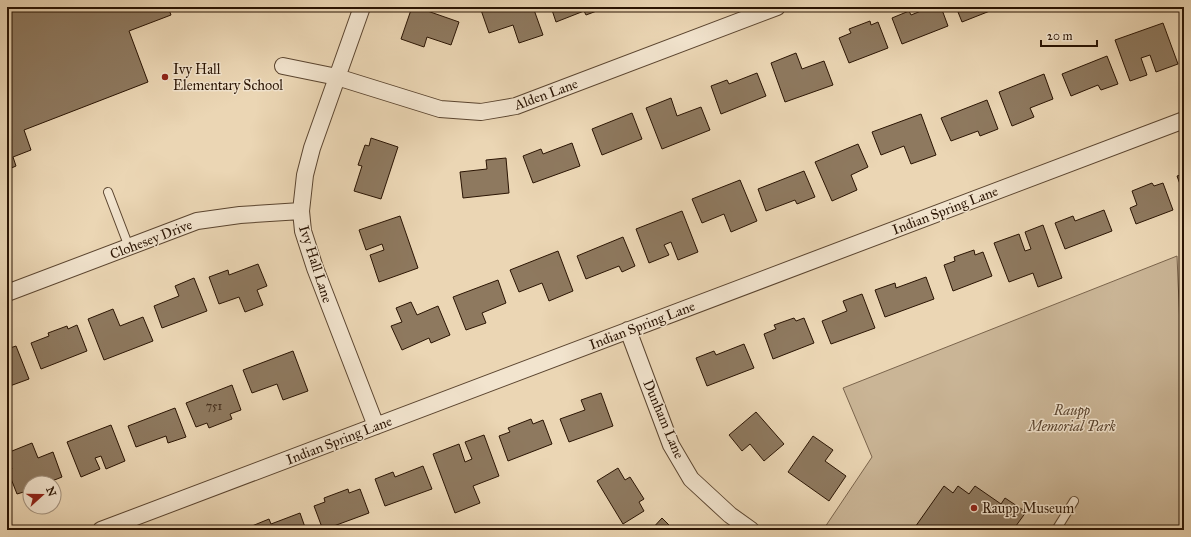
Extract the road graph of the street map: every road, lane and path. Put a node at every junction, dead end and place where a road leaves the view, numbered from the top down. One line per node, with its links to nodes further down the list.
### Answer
1 (362, 7): 4 (street, Ivy Hall Lane)
2 (777, 7): 4 (street, Alden Lane)
3 (283, 66): 4 (street, Alden Lane)
4 (337, 77): 7 (street, Ivy Hall Lane)
5 (1184, 120): 10 (street, Indian Spring Lane)
6 (108, 192): 8 (lane)
7 (301, 211): 8 (street, Clohesey Drive); 11 (street, Ivy Hall Lane)
8 (129, 247): 9 (street, Clohesey Drive)
9 (7, 293)
10 (628, 330): 11 (street, Indian Spring Lane); 14 (street, Dunham Lane)
11 (376, 426): 13 (street, Indian Spring Lane)
12 (1074, 501): 15 (lane)
13 (100, 530)
14 (751, 530)
15 (1056, 530)

